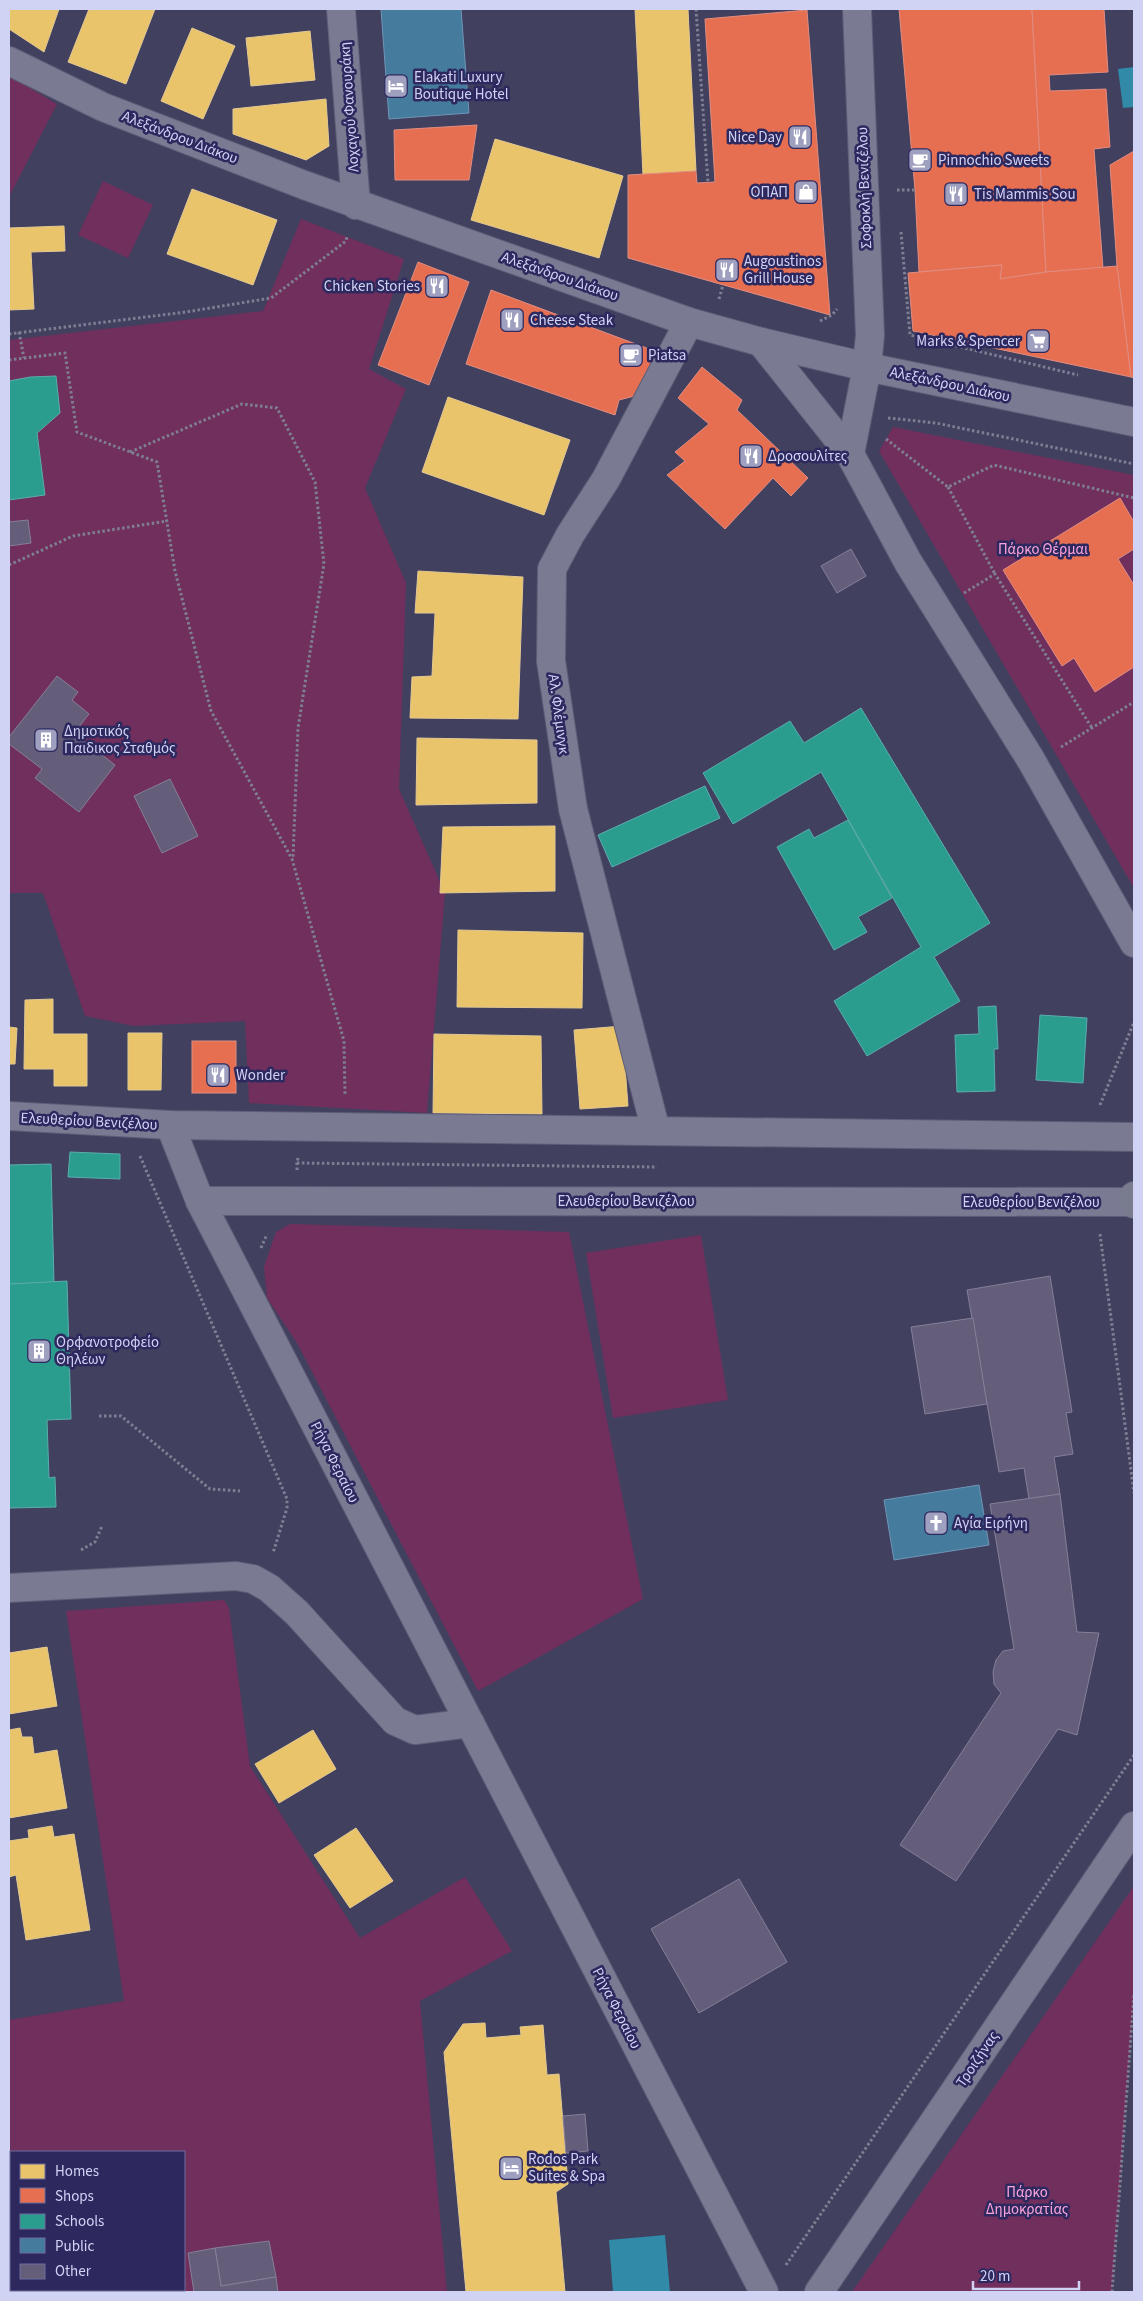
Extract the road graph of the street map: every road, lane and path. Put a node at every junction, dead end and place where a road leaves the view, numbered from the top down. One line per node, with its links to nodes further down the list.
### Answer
1 (341, 9): 8 (street, Λοχαγού Φανουράκη)
2 (696, 9): 5 (path)
3 (857, 9): 21 (street, Σοφοκλή Βενιζέλου)
4 (9, 61): 8 (street, Αλεξάνδρου Διάκου)
5 (708, 183)
6 (897, 190): 7 (path)
7 (915, 190)
8 (356, 204): 14 (street, Αλεξάνδρου Διάκου)
9 (346, 241): 15 (path)
10 (723, 285): 11 (path)
11 (728, 301)
12 (842, 304): 13 (path)
13 (812, 319)
14 (689, 322): 18 (street, Αλεξάνδρου Διάκου); 45 (street, Αλ. Φλέμινγκ)
15 (19, 332): 16 (path); 19 (path)
16 (9, 334)
17 (910, 335): 22 (path)
18 (761, 342): 21 (street, Αλεξάνδρου Διάκου); 27 (street)
19 (24, 358): 20 (path); 26 (path)
20 (9, 360)
21 (867, 367): 24 (street, Αλεξάνδρου Διάκου); 27 (street, Σοφοκλή Βενιζέλου)
22 (1088, 377)
23 (884, 418): 28 (path)
24 (1134, 422)
25 (880, 435): 29 (path)
26 (130, 452): 31 (path); 38 (path)
27 (850, 454): 39 (street)
28 (1134, 464)
29 (948, 487): 30 (path); 33 (path)
30 (1134, 498)
31 (166, 521): 32 (path); 38 (path)
32 (9, 564)
33 (995, 574): 34 (path); 36 (path)
34 (959, 596)
35 (1134, 702): 36 (path)
36 (1092, 728): 37 (path)
37 (1060, 748)
38 (292, 858): 41 (path)
39 (1134, 943)
40 (1134, 1022): 42 (path)
41 (345, 1103)
42 (1099, 1108)
43 (9, 1116): 44 (street, Ελευθερίου Βενιζέλου)
44 (170, 1125): 45 (street, Ελευθερίου Βενιζέλου); 49 (street, Ελευθερίου Βενιζέλου)
45 (656, 1131): 46 (street, Ελευθερίου Βενιζέλου)
46 (1134, 1137)
47 (139, 1155): 57 (path)
48 (1134, 1196): 50 (main road)
49 (200, 1201): 50 (street, Ελευθερίου Βενιζέλου); 59 (street, Ρήγα Φεραίου)
50 (1134, 1203)
51 (270, 1227): 53 (path)
52 (1100, 1228): 56 (path)
53 (259, 1256)
54 (99, 1416): 55 (path)
55 (240, 1491)
56 (1134, 1493)
57 (272, 1555)
58 (9, 1588): 59 (street)
59 (470, 1723): 64 (street, Ρήγα Φεραίου)
60 (1134, 1755): 63 (path)
61 (1134, 1826): 65 (street, Τροιζήνας)
62 (1134, 1995): 66 (path)
63 (781, 2272)
64 (764, 2292)
65 (819, 2292)
66 (1112, 2292)

